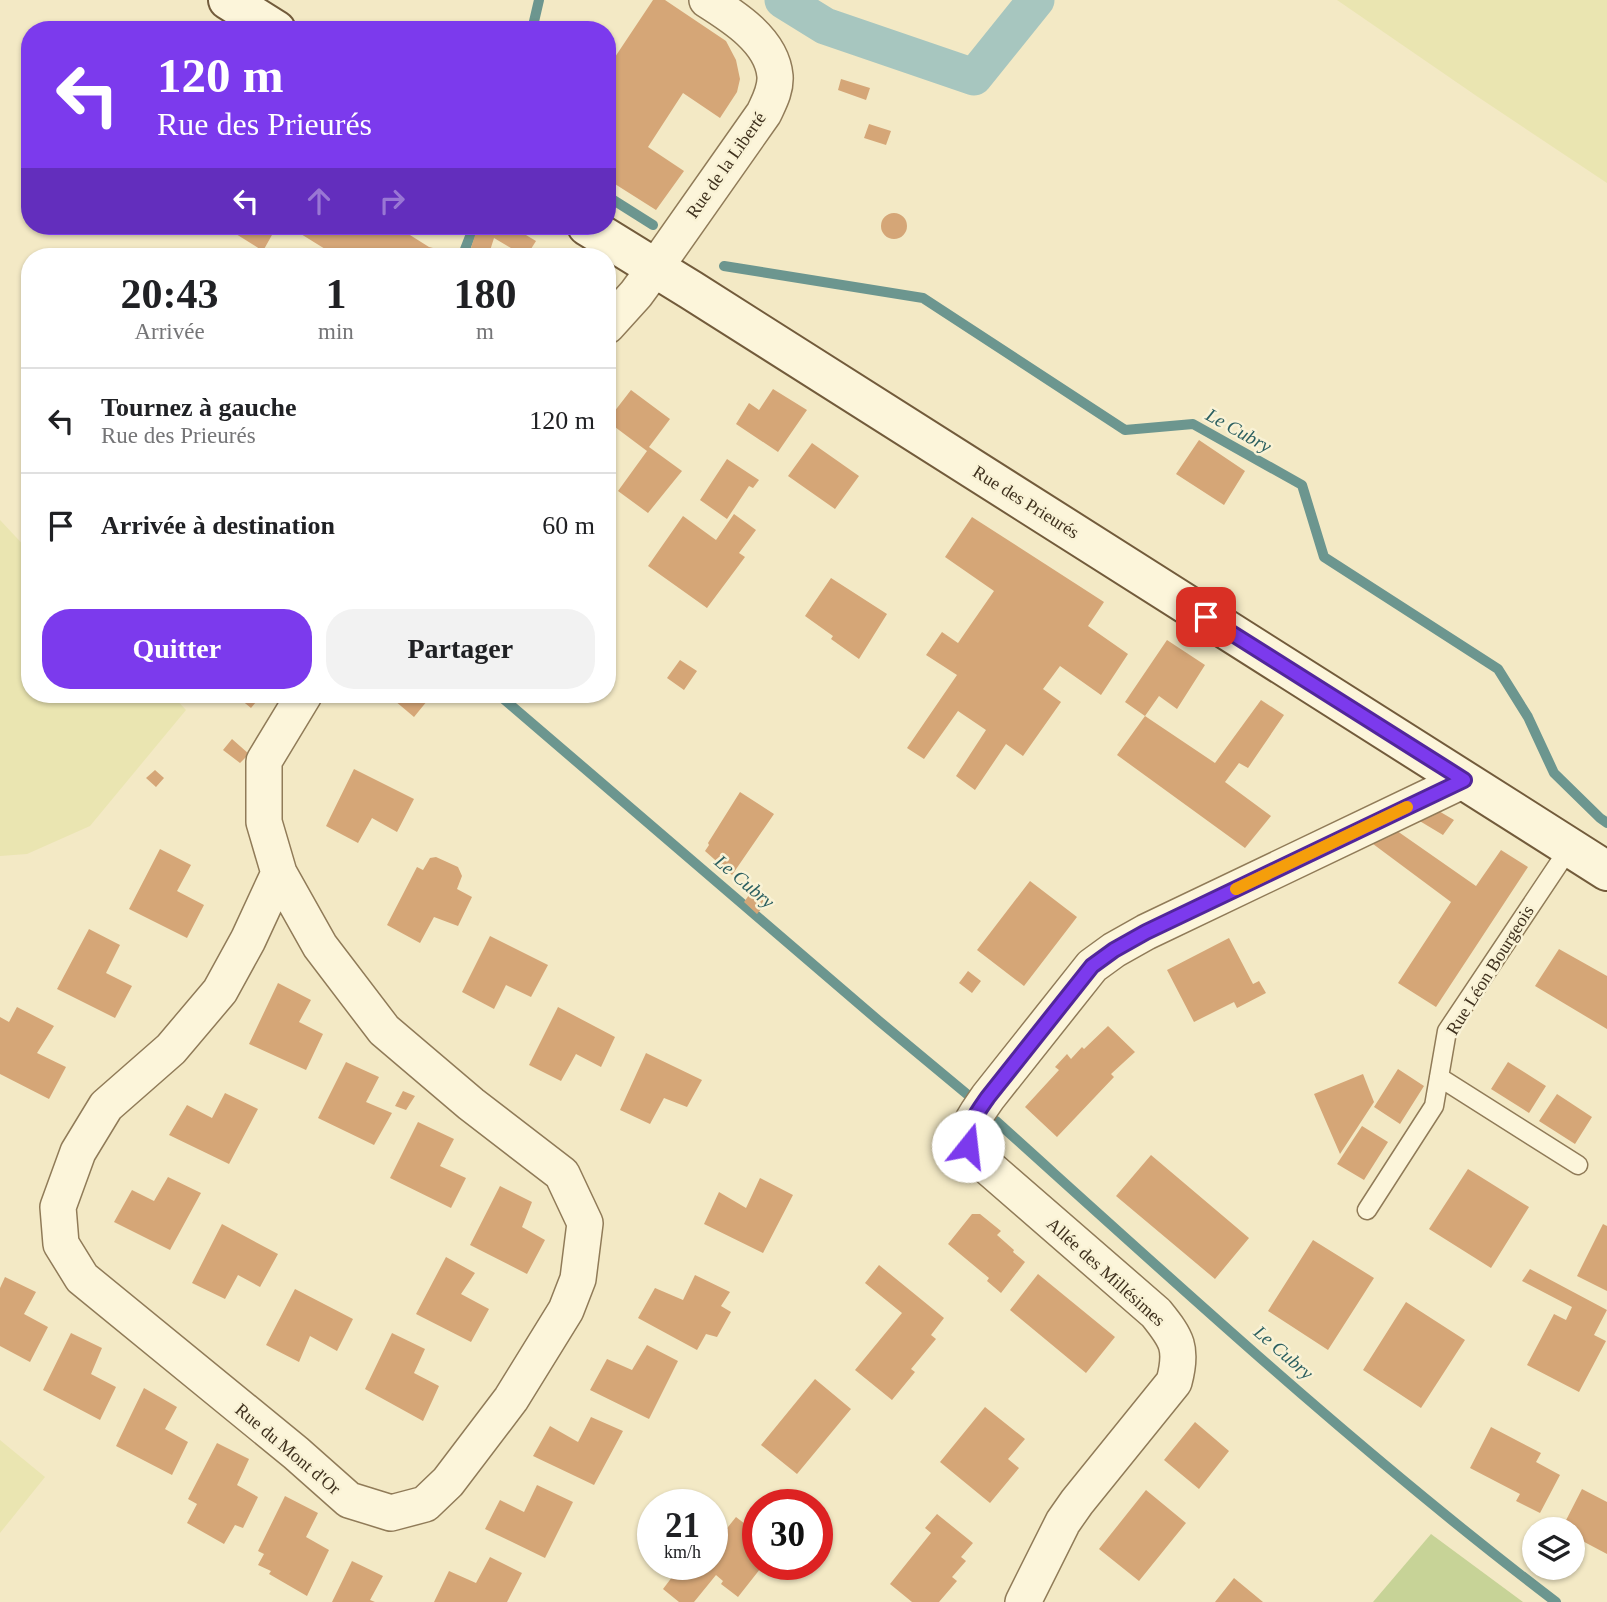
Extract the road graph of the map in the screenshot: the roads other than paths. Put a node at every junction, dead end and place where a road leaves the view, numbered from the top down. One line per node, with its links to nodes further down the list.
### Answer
1 (228, 0): 3 (street)
2 (707, 0): 5 (street, Rue de la Liberté)
3 (262, 21)
4 (602, 235): 5 (street, Rue des Prieurés)
5 (655, 268): 6 (street); 8 (street, Rue des Prieurés)
6 (616, 316)
7 (299, 703): 11 (street, Rue du Mont d'Or)
8 (1464, 780): 9 (street); 15 (street, Allée des Millésimes)
9 (1570, 847): 10 (street); 12 (lane, Rue Léon Bourgeois)
10 (1607, 871)
11 (279, 873): 11 (street, Rue du Mont d'Or)
12 (1439, 1077): 13 (lane); 14 (lane, Rue Léon Bourgeois)
13 (1578, 1165)
14 (1367, 1210)
15 (1023, 1602)

